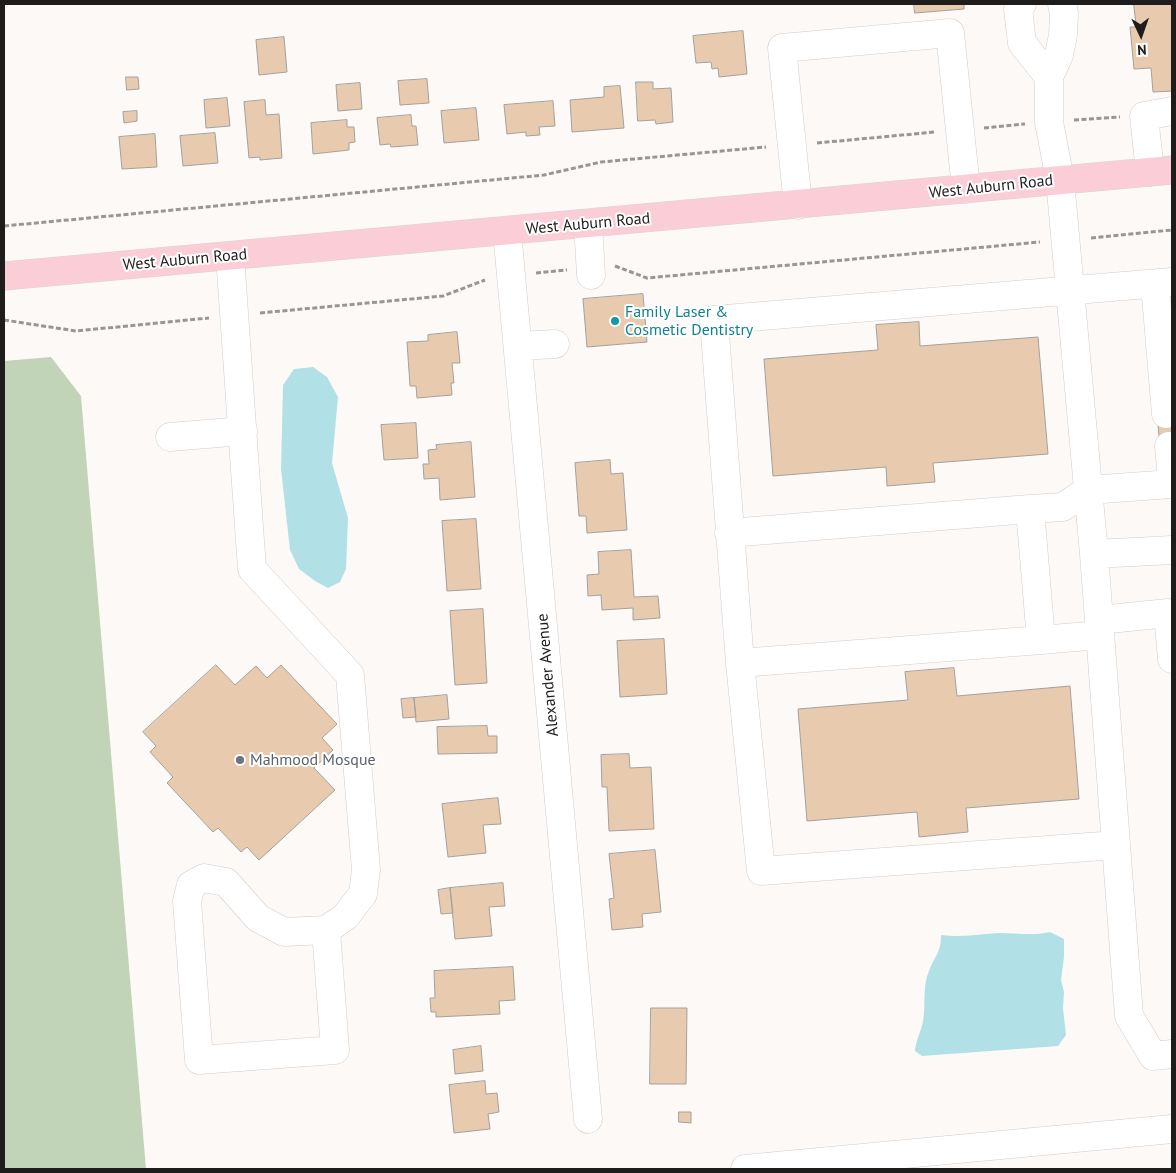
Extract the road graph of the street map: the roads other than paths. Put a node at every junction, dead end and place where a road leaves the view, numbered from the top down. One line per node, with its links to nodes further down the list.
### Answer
1 (1022, 4): 3 (street)
2 (1062, 4): 3 (street)
3 (1049, 77): 6 (street)
4 (1172, 111): 5 (street)
5 (1161, 171): 6 (main road, West Auburn Road)
6 (1060, 180): 7 (main road, West Auburn Road); 15 (street)
7 (966, 190): 8 (main road, West Auburn Road); 8 (street)
8 (798, 205): 9 (main road, West Auburn Road)
9 (588, 224): 10 (main road, West Auburn Road); 12 (street)
10 (507, 231): 11 (main road, West Auburn Road); 17 (street, Alexander Avenue)
11 (230, 256): 13 (main road, West Auburn Road); 19 (street)
12 (590, 271)
13 (4, 276)
14 (1164, 283): 15 (street); 18 (street)
15 (1070, 290): 24 (street); 26 (street)
16 (555, 344): 17 (street)
17 (519, 346): 37 (street, Alexander Avenue)
18 (1166, 414)
19 (243, 431): 20 (street); 35 (street)
20 (170, 437)
21 (1169, 446): 22 (street)
22 (1172, 480)
23 (1172, 484): 24 (street)
24 (1088, 490): 25 (street); 28 (street)
25 (1030, 509): 26 (street); 31 (street)
26 (730, 533): 33 (street)
27 (1172, 550): 28 (street)
28 (1094, 554): 30 (street)
29 (1170, 613): 30 (street); 32 (street)
30 (1099, 628): 31 (street); 34 (street)
31 (1041, 640): 33 (street)
32 (1172, 660)
33 (740, 663): 34 (street)
34 (1116, 845): 36 (street)
35 (326, 930): 35 (street)
36 (1172, 1054)
37 (588, 1120)
38 (1172, 1129): 39 (street)
39 (956, 1159): 40 (street)
40 (744, 1169)

